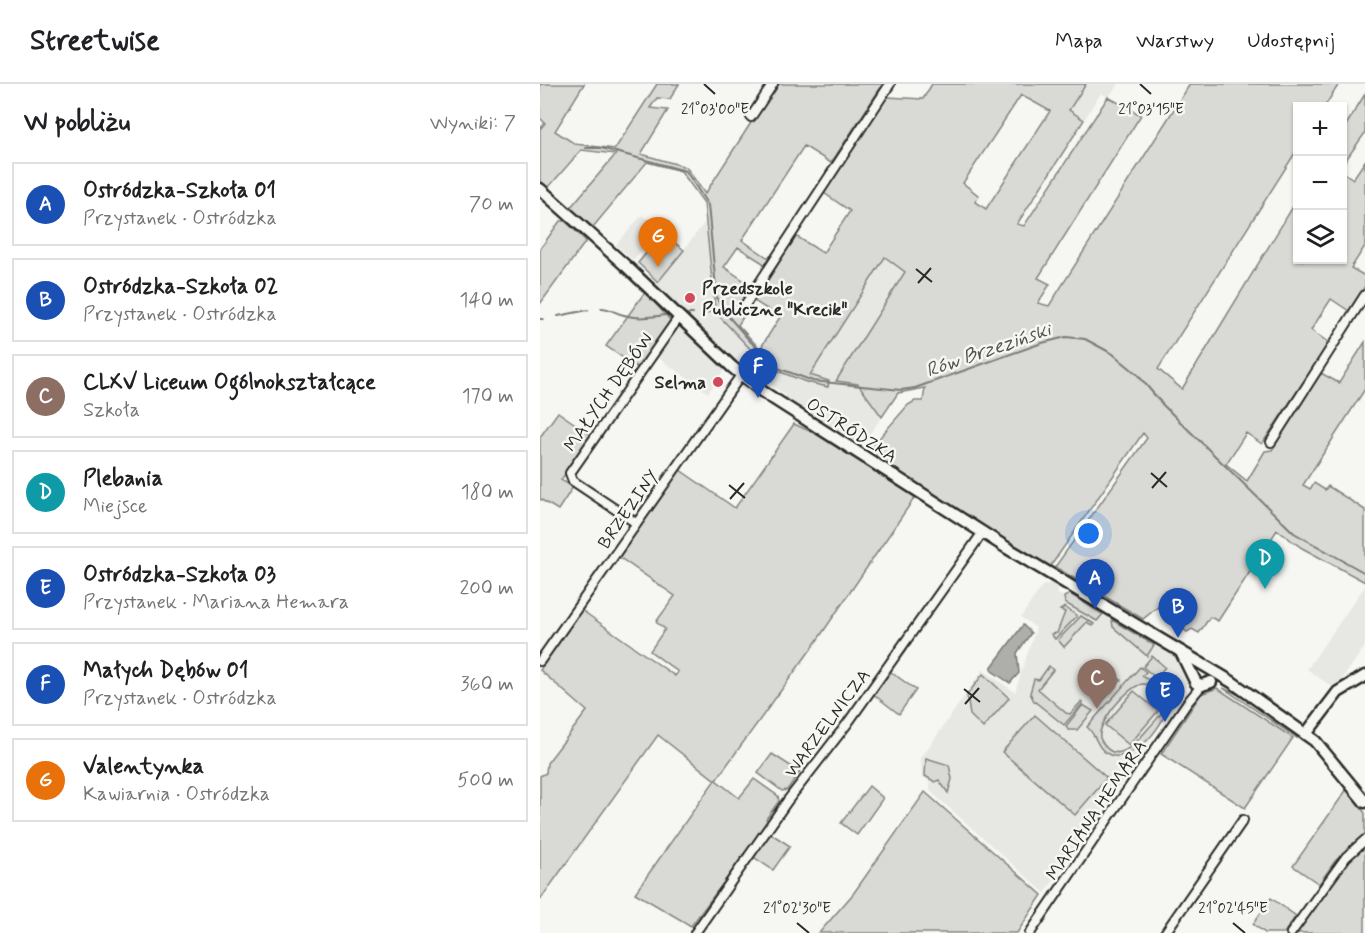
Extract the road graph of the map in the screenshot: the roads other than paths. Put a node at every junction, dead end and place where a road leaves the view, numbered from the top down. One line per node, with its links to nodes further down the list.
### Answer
1 (772, 84): 3 (street)
2 (890, 84): 6 (street)
3 (751, 117)
4 (540, 189): 7 (street, OSTRÓDZKA)
5 (1365, 295): 9 (street)
6 (743, 308)
7 (676, 314): 8 (street, OSTRÓDZKA); 10 (street, MAŁYCH DĘBÓW)
8 (741, 375): 10 (street, BRZEZINY); 11 (street, OSTRÓDZKA)
9 (1271, 442)
10 (636, 523): 13 (street, BRZEZINY)
11 (983, 532): 12 (street, OSTRÓDZKA); 20 (street, WARZELNICZA)
12 (1181, 652): 15 (street, OSTRÓDZKA); 15 (street, OSTRÓDZKA)
13 (540, 661)
14 (1365, 676): 16 (street)
15 (1202, 678): 16 (street); 21 (street, MARIANA HEMARA)
16 (1306, 734): 17 (street)
17 (1365, 802)
18 (1243, 820): 22 (street)
19 (1365, 840): 23 (street)
20 (695, 933)
21 (1030, 933)
22 (1164, 933)
23 (1291, 933)

